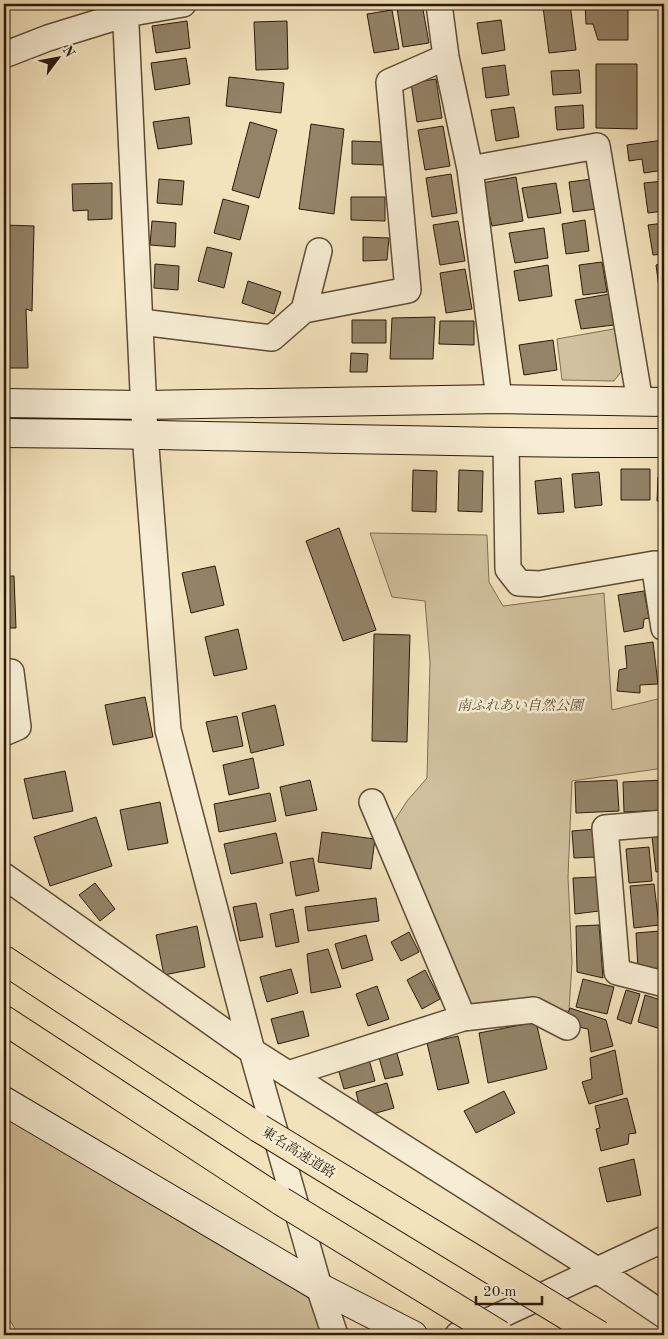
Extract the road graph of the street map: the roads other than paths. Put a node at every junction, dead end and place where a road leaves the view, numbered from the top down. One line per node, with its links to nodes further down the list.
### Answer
1 (183, 4): 3 (street)
2 (439, 4): 5 (street)
3 (125, 9): 4 (street); 9 (street)
4 (4, 56)
5 (446, 57): 6 (street); 8 (street)
6 (470, 169): 10 (street); 11 (street)
7 (319, 251): 8 (street)
8 (304, 310): 9 (street)
9 (141, 322): 13 (street)
10 (499, 399): 11 (street); 13 (street)
11 (652, 402)
12 (4, 403): 13 (street)
13 (144, 405): 15 (street)
14 (4, 433): 15 (street)
15 (145, 434): 17 (street); 30 (street)
16 (664, 443): 17 (street)
17 (506, 444): 18 (street)
18 (659, 564): 19 (street)
19 (664, 628)
20 (11, 672): 21 (street)
21 (4, 733)
22 (372, 802): 27 (street)
23 (664, 823): 26 (street)
24 (4, 876): 30 (street)
25 (4, 960): 41 (highway, 東名高速道路, bridge)
26 (664, 984)
27 (463, 1018): 29 (street); 31 (street)
28 (4, 1020): 40 (highway, bridge)
29 (567, 1026)
30 (252, 1051): 31 (street); 35 (street)
31 (288, 1074): 34 (street)
32 (4, 1101): 35 (street)
33 (664, 1239): 34 (street)
34 (597, 1270): 36 (street); 39 (street)
35 (319, 1287): 37 (street); 38 (street)
36 (664, 1315)
37 (336, 1335)
38 (413, 1335)
39 (458, 1335)
40 (500, 1335)
41 (599, 1335)

